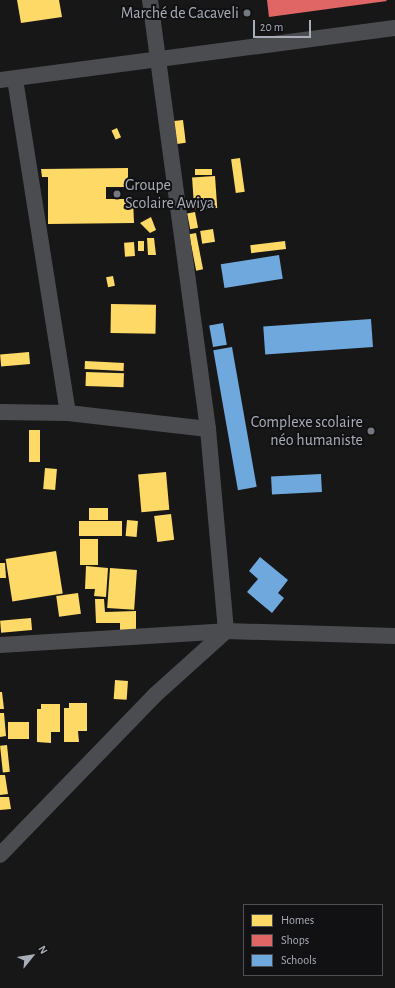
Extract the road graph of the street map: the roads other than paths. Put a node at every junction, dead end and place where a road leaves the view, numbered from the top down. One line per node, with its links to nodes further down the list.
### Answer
1 (150, 0): 3 (street)
2 (395, 28): 3 (street)
3 (156, 58): 4 (street); 7 (street)
4 (7, 79): 6 (street)
5 (0, 412): 6 (street)
6 (68, 414): 7 (street)
7 (208, 429): 8 (street)
8 (226, 631): 9 (street); 10 (street); 11 (street)
9 (395, 636)
10 (0, 645)
11 (0, 855)

